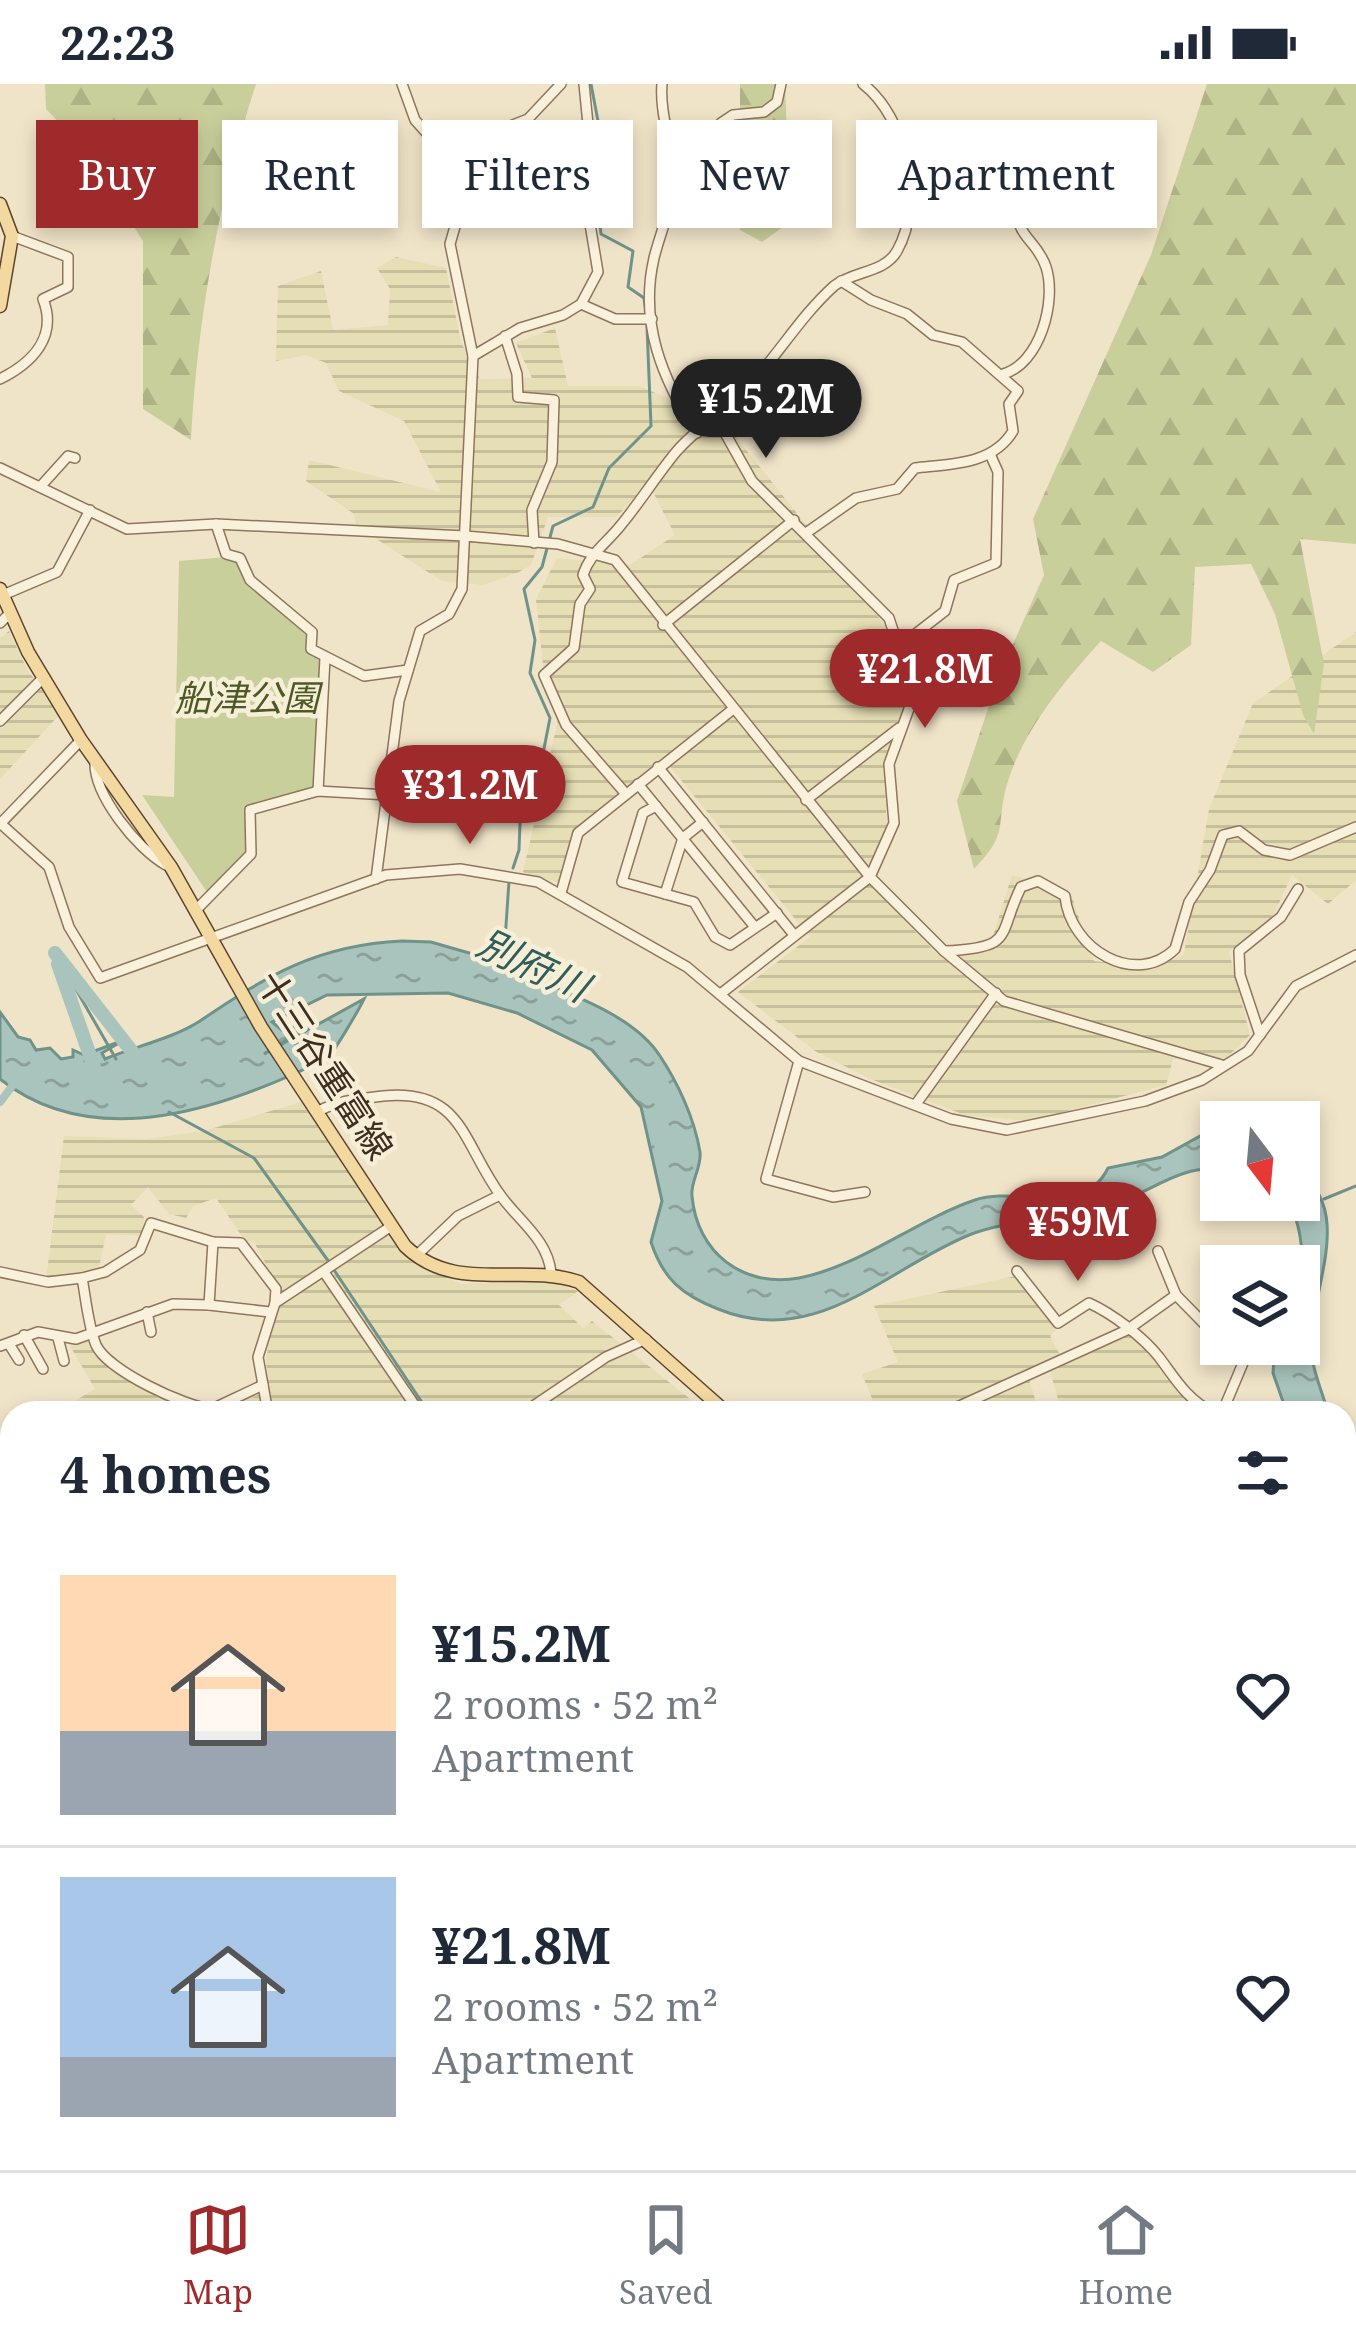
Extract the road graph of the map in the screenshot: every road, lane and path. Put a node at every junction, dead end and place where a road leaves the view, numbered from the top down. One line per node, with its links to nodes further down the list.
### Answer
1 (402, 84): 11 (street)
2 (561, 84): 7 (street)
3 (584, 84): 19 (street)
4 (662, 84): 8 (street)
5 (781, 84): 9 (street)
6 (862, 84): 10 (street)
7 (526, 120)
8 (662, 120)
9 (726, 120)
10 (892, 120)
11 (422, 126)
12 (0, 204): 17 (main road)
13 (455, 228): 23 (street)
14 (663, 228): 21 (street)
15 (901, 228): 18 (street)
16 (1018, 228): 24 (street)
17 (12, 236): 20 (main road); 25 (street)
18 (841, 280): 24 (street); 26 (street)
19 (581, 304): 21 (street); 22 (street)
20 (0, 306)
21 (652, 319): 27 (street)
22 (505, 335): 23 (street); 37 (street)
23 (473, 356): 36 (street)
24 (1003, 374): 28 (street)
25 (0, 379)
26 (716, 418): 27 (street); 33 (street)
27 (697, 433): 38 (street)
28 (990, 454): 35 (street); 42 (street)
29 (75, 458): 31 (street)
30 (0, 468): 31 (street)
31 (40, 487): 32 (street)
32 (90, 511): 34 (street); 39 (street)
33 (794, 520): 35 (street); 41 (street)
34 (216, 524): 36 (street); 43 (street)
35 (806, 532): 42 (street)
36 (465, 536): 37 (street); 44 (street)
37 (536, 543): 38 (street)
38 (595, 552): 41 (street); 53 (street)
39 (1, 592): 40 (main road, 十三谷重富線)
40 (5, 618): 45 (main road, 十三谷重富線)
41 (663, 625): 46 (street)
42 (899, 646): 48 (street)
43 (325, 658): 44 (street); 52 (street)
44 (408, 670): 54 (street)
45 (43, 678): 47 (street); 49 (main road, 十三谷重富線)
46 (732, 710): 50 (street); 55 (street)
47 (0, 721)
48 (903, 724): 55 (street); 61 (street)
49 (82, 740): 58 (street); 66 (main road, 十三谷重富線)
50 (658, 767): 51 (street); 57 (street)
51 (638, 784): 53 (street); 56 (street)
52 (318, 791): 54 (street); 66 (street)
53 (626, 794): 64 (street)
54 (388, 795): 62 (street)
55 (806, 800): 61 (street)
56 (656, 806): 60 (street); 65 (street)
57 (703, 822): 60 (street); 67 (street)
58 (0, 823): 70 (street)
59 (1356, 827): 71 (street)
60 (682, 838): 65 (street); 68 (street)
61 (870, 877): 69 (street); 71 (street)
62 (376, 879): 64 (street); 70 (street)
63 (1298, 889): 75 (street)
64 (561, 893): 73 (street)
65 (665, 894): 68 (street)
66 (195, 911): 70 (main road, 十三谷重富線)
67 (777, 913): 68 (street); 69 (street)
68 (754, 926)
69 (794, 935): 73 (street)
70 (213, 942): 79 (main road, 十三谷重富線)
71 (944, 951): 74 (street)
72 (1356, 955): 75 (street)
73 (723, 992): 76 (street)
74 (996, 993): 77 (street); 78 (street)
75 (1260, 1035): 77 (street)
76 (800, 1061): 78 (street); 80 (street)
77 (1222, 1065): 78 (street)
78 (916, 1104)
79 (319, 1111): 81 (street); 82 (main road, 十三谷重富線)
80 (865, 1192)
81 (500, 1195): 86 (street); 91 (street)
82 (390, 1227): 86 (main road, 十三谷重富線); 87 (street)
83 (213, 1242): 84 (street); 94 (street); 95 (street)
84 (140, 1250): 88 (street); 92 (street)
85 (1158, 1251): 93 (street)
86 (416, 1256): 91 (main road, 十三谷重富線)
87 (330, 1267): 95 (street); 113 (street)
88 (137, 1268)
89 (1016, 1271): 98 (street)
90 (0, 1272): 92 (street)
91 (551, 1274): 103 (main road, 十三谷重富線)
92 (82, 1278): 100 (street)
93 (1176, 1295): 97 (street); 98 (street)
94 (209, 1305): 95 (street); 96 (street)
95 (273, 1308): 109 (street)
96 (147, 1312): 99 (street); 100 (street)
97 (1200, 1319)
98 (1127, 1330): 116 (street); 117 (street)
99 (151, 1332)
100 (94, 1333): 102 (street); 110 (street)
101 (25, 1335): 102 (street); 104 (street); 108 (street)
102 (58, 1338): 106 (street)
103 (646, 1339): 114 (street); 115 (main road, 十三谷重富線)
104 (4, 1345): 105 (street)
105 (19, 1360)
106 (64, 1361)
107 (1243, 1365): 118 (street)
108 (43, 1369)
109 (263, 1385): 111 (street); 112 (street)
110 (174, 1401)
111 (228, 1401)
112 (266, 1401)
113 (413, 1401)
114 (541, 1401)
115 (714, 1401)
116 (970, 1401)
117 (1190, 1401)
118 (1227, 1401)

